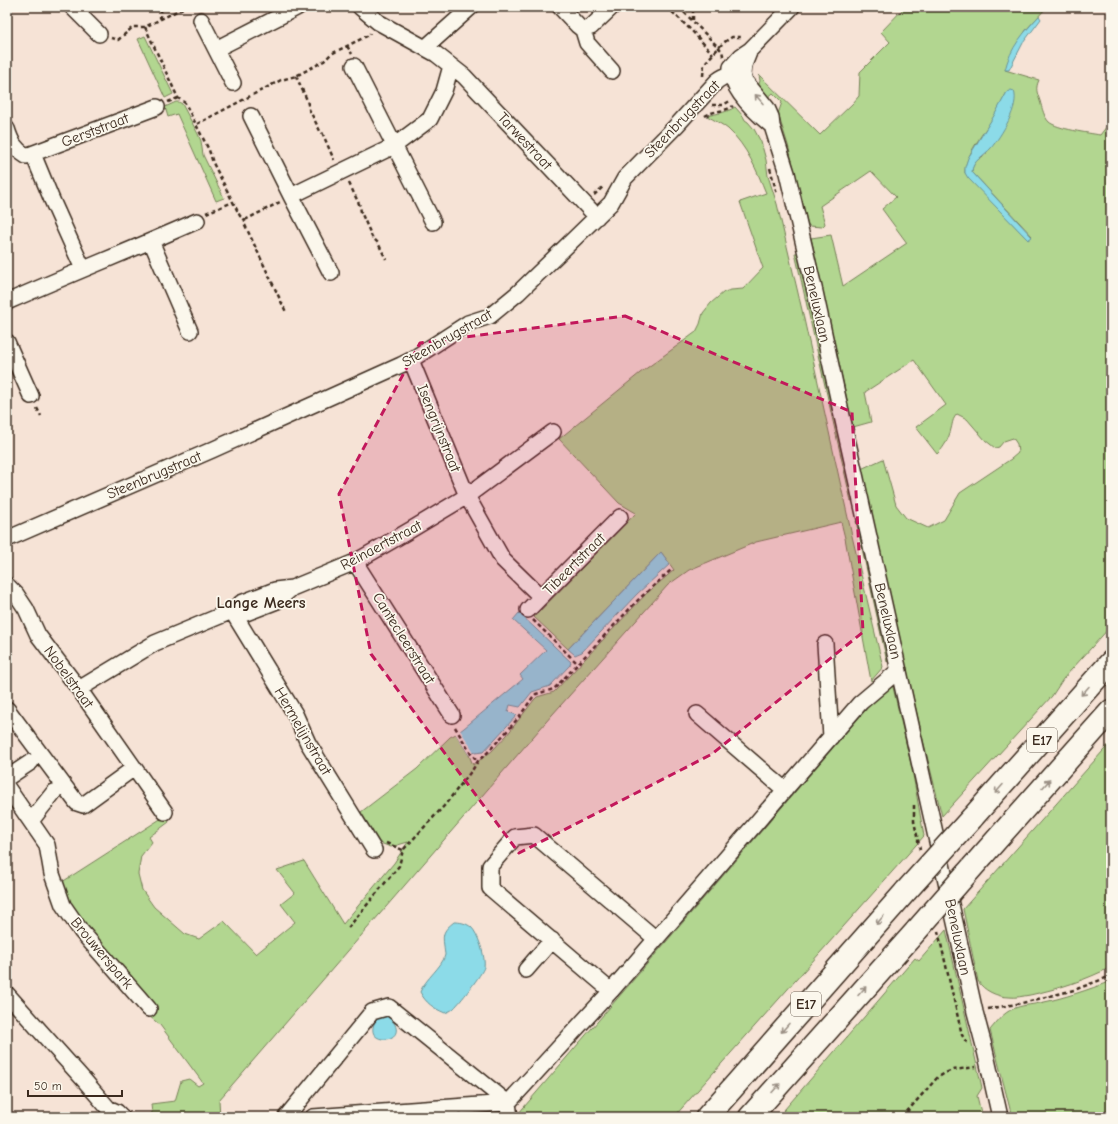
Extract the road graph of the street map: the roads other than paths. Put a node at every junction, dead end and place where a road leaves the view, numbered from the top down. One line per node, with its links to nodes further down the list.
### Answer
1 (72, 7): 10 (street)
2 (298, 7): 12 (street)
3 (360, 7): 11 (street, Tarwestraat)
4 (471, 7): 11 (street)
5 (560, 7): 9 (street)
6 (612, 7): 9 (street)
7 (792, 7): 16 (street, Steenbrugstraat)
8 (201, 20): 12 (street)
9 (583, 30): 15 (street)
10 (99, 34)
11 (425, 48): 14 (street, Tarwestraat)
12 (216, 49): 17 (street)
13 (354, 66): 21 (street)
14 (451, 66): 21 (street); 24 (street, Tarwestraat)
15 (612, 71)
16 (737, 74): 24 (street, Steenbrugstraat); 46 (street, Beneluxlaan)
17 (233, 83)
18 (157, 107): 22 (street, Gerststraat)
19 (251, 116): 23 (street)
20 (7, 129): 22 (street)
21 (394, 146): 23 (street); 26 (street)
22 (33, 154): 28 (street)
23 (291, 196): 29 (street)
24 (597, 217): 33 (street, Steenbrugstraat)
25 (197, 221): 27 (street)
26 (433, 222)
27 (151, 241): 28 (street); 31 (street)
28 (83, 269): 30 (street)
29 (331, 273)
30 (7, 302)
31 (190, 331)
32 (7, 342): 34 (street)
33 (411, 360): 36 (street, Isengrijnstraat); 38 (street, Steenbrugstraat)
34 (31, 396)
35 (552, 432): 36 (street)
36 (467, 496): 39 (street, Reinaertstraat); 41 (street, Isengrijnstraat)
37 (620, 517): 41 (street, Tibeertstraat)
38 (7, 539)
39 (355, 562): 43 (street, Reinaertstraat); 51 (street, Cantecleerstraat)
40 (7, 585): 47 (street, Nobelstraat)
41 (541, 597): 42 (street, Tibeertstraat)
42 (528, 610)
43 (232, 611): 47 (street, Reinaertstraat); 61 (street, Hermelijnstraat)
44 (825, 644): 52 (street)
45 (1111, 662): 74 (highway, E17, one-way to 74, bridge)
46 (899, 670): 52 (street); 70 (street, Beneluxlaan)
47 (79, 689): 54 (street, Nobelstraat)
48 (7, 708): 54 (street)
49 (1111, 711): 75 (highway, E17, one-way to 49, bridge)
50 (697, 714): 57 (street)
51 (452, 715)
52 (831, 737): 57 (street)
53 (31, 762): 55 (street)
54 (134, 768): 59 (street, Nobelstraat)
55 (7, 778)
56 (7, 787): 60 (street, Brouwerspark)
57 (785, 790): 62 (street)
58 (54, 792): 60 (street)
59 (165, 812)
60 (31, 821): 67 (street, Brouwerspark)
61 (374, 850)
62 (656, 939): 63 (street); 65 (street)
63 (552, 940): 64 (street); 65 (street)
64 (526, 970)
65 (611, 991): 68 (street)
66 (7, 994): 69 (street)
67 (149, 1009)
68 (509, 1110): 72 (street); 73 (street)
69 (106, 1113): 71 (street)
70 (1000, 1116)
71 (122, 1117)
72 (286, 1117)
73 (313, 1117)
74 (707, 1117)
75 (750, 1117)

